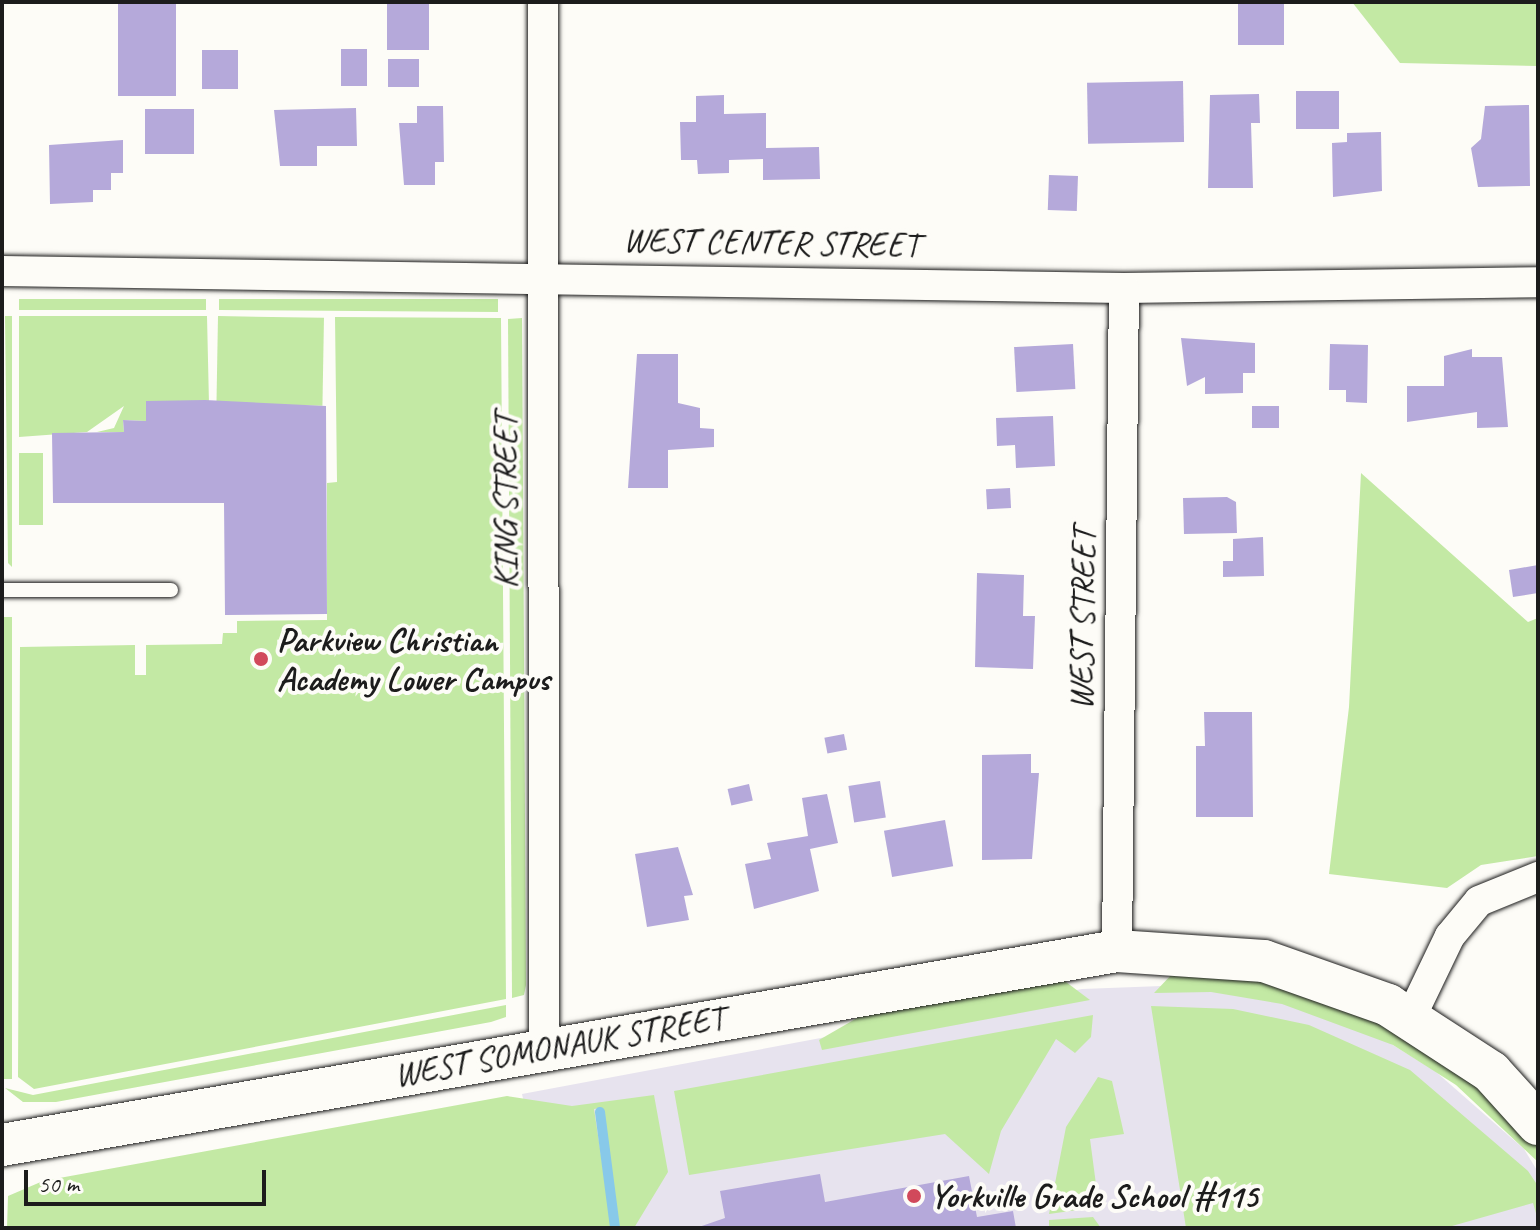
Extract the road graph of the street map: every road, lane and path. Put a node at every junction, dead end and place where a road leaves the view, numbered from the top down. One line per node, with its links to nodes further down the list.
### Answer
1 (543, 2): 3 (street, KING STREET)
2 (2, 271): 3 (street, WEST CENTER STREET)
3 (544, 275): 5 (street, WEST CENTER STREET); 11 (street, KING STREET)
4 (1538, 282): 5 (street, WEST CENTER STREET)
5 (1124, 288): 9 (street, WEST STREET)
6 (2, 590): 7 (lane)
7 (171, 590)
8 (1538, 877): 10 (street)
9 (1117, 951): 10 (street, WEST SOMONAUK STREET); 11 (street, WEST SOMONAUK STREET)
10 (1410, 1019): 12 (street, WEST SOMONAUK STREET)
11 (544, 1048): 13 (street, WEST SOMONAUK STREET)
12 (1538, 1124)
13 (2, 1145)

